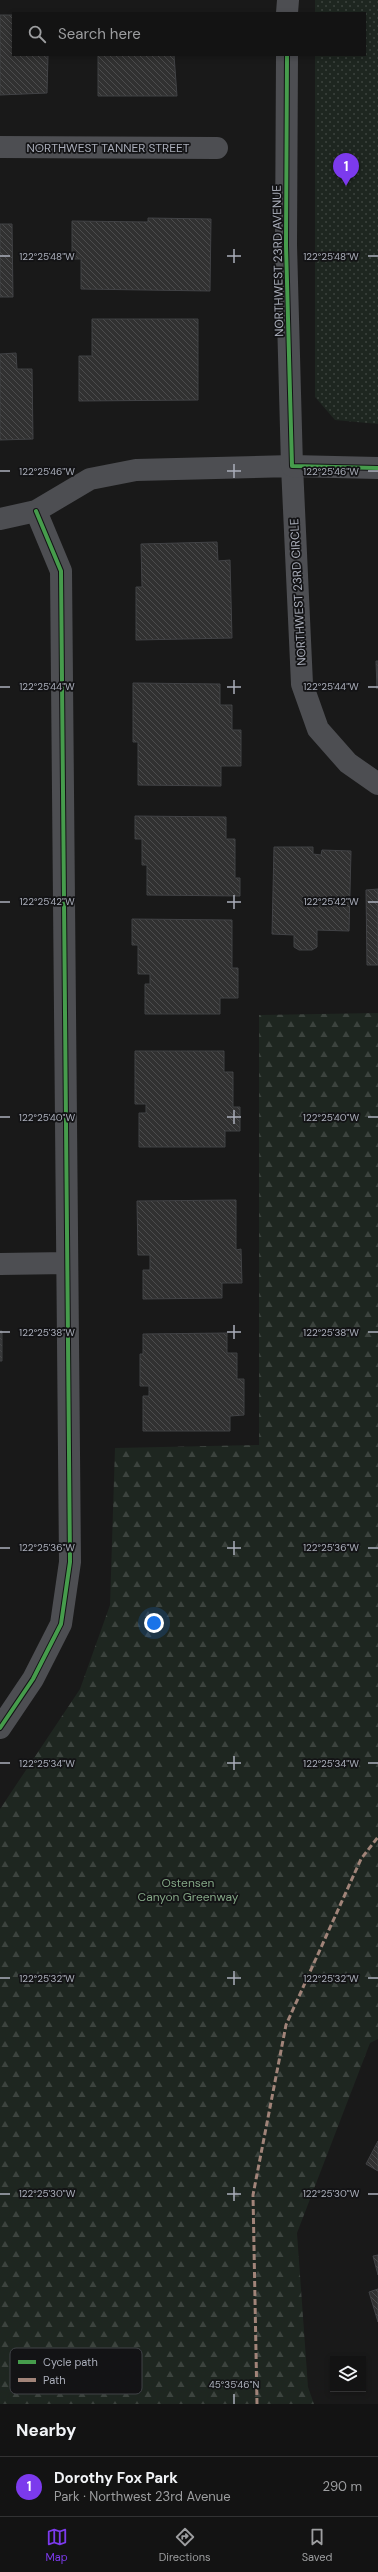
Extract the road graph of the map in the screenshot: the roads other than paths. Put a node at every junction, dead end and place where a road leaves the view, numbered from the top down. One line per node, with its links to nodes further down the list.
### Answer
1 (288, 0): 2 (street)
2 (287, 12)
3 (287, 56): 6 (street, NORTHWEST 23RD AVENUE)
4 (0, 147): 5 (street, NORTHWEST TANNER STREET)
5 (217, 148)
6 (292, 466): 7 (street); 8 (street); 10 (street, NORTHWEST 23RD CIRCLE)
7 (378, 468)
8 (36, 511): 9 (street); 11 (street)
9 (0, 519)
10 (378, 784)
11 (67, 1263): 12 (street); 13 (street)
12 (0, 1264)
13 (0, 1728)

